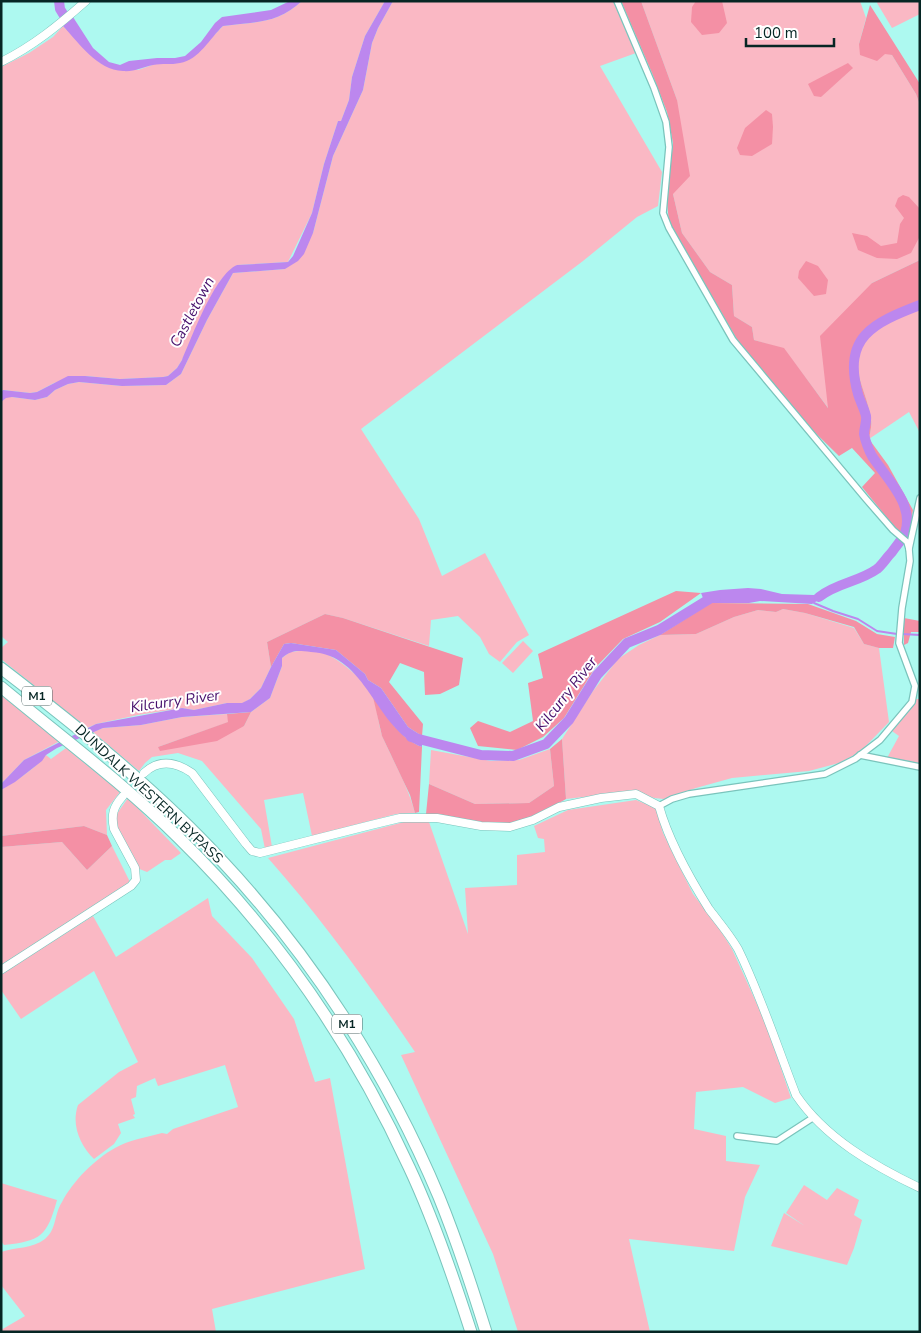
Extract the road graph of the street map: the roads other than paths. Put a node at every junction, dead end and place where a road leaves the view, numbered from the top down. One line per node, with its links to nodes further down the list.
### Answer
1 (86, 1): 3 (street)
2 (617, 1): 5 (street)
3 (1, 62)
4 (920, 498): 5 (street)
5 (908, 545): 8 (street)
6 (1, 668): 18 (highway, DUNDALK WESTERN BYPASS / M1)
7 (1, 687): 17 (highway, DUNDALK WESTERN BYPASS / M1)
8 (860, 755): 9 (street); 12 (street)
9 (920, 767)
10 (144, 773): 12 (street)
11 (123, 796): 13 (street)
12 (660, 806): 14 (street)
13 (1, 970)
14 (814, 1117): 15 (street); 16 (street)
15 (737, 1136)
16 (920, 1188)
17 (471, 1332)
18 (486, 1332)

